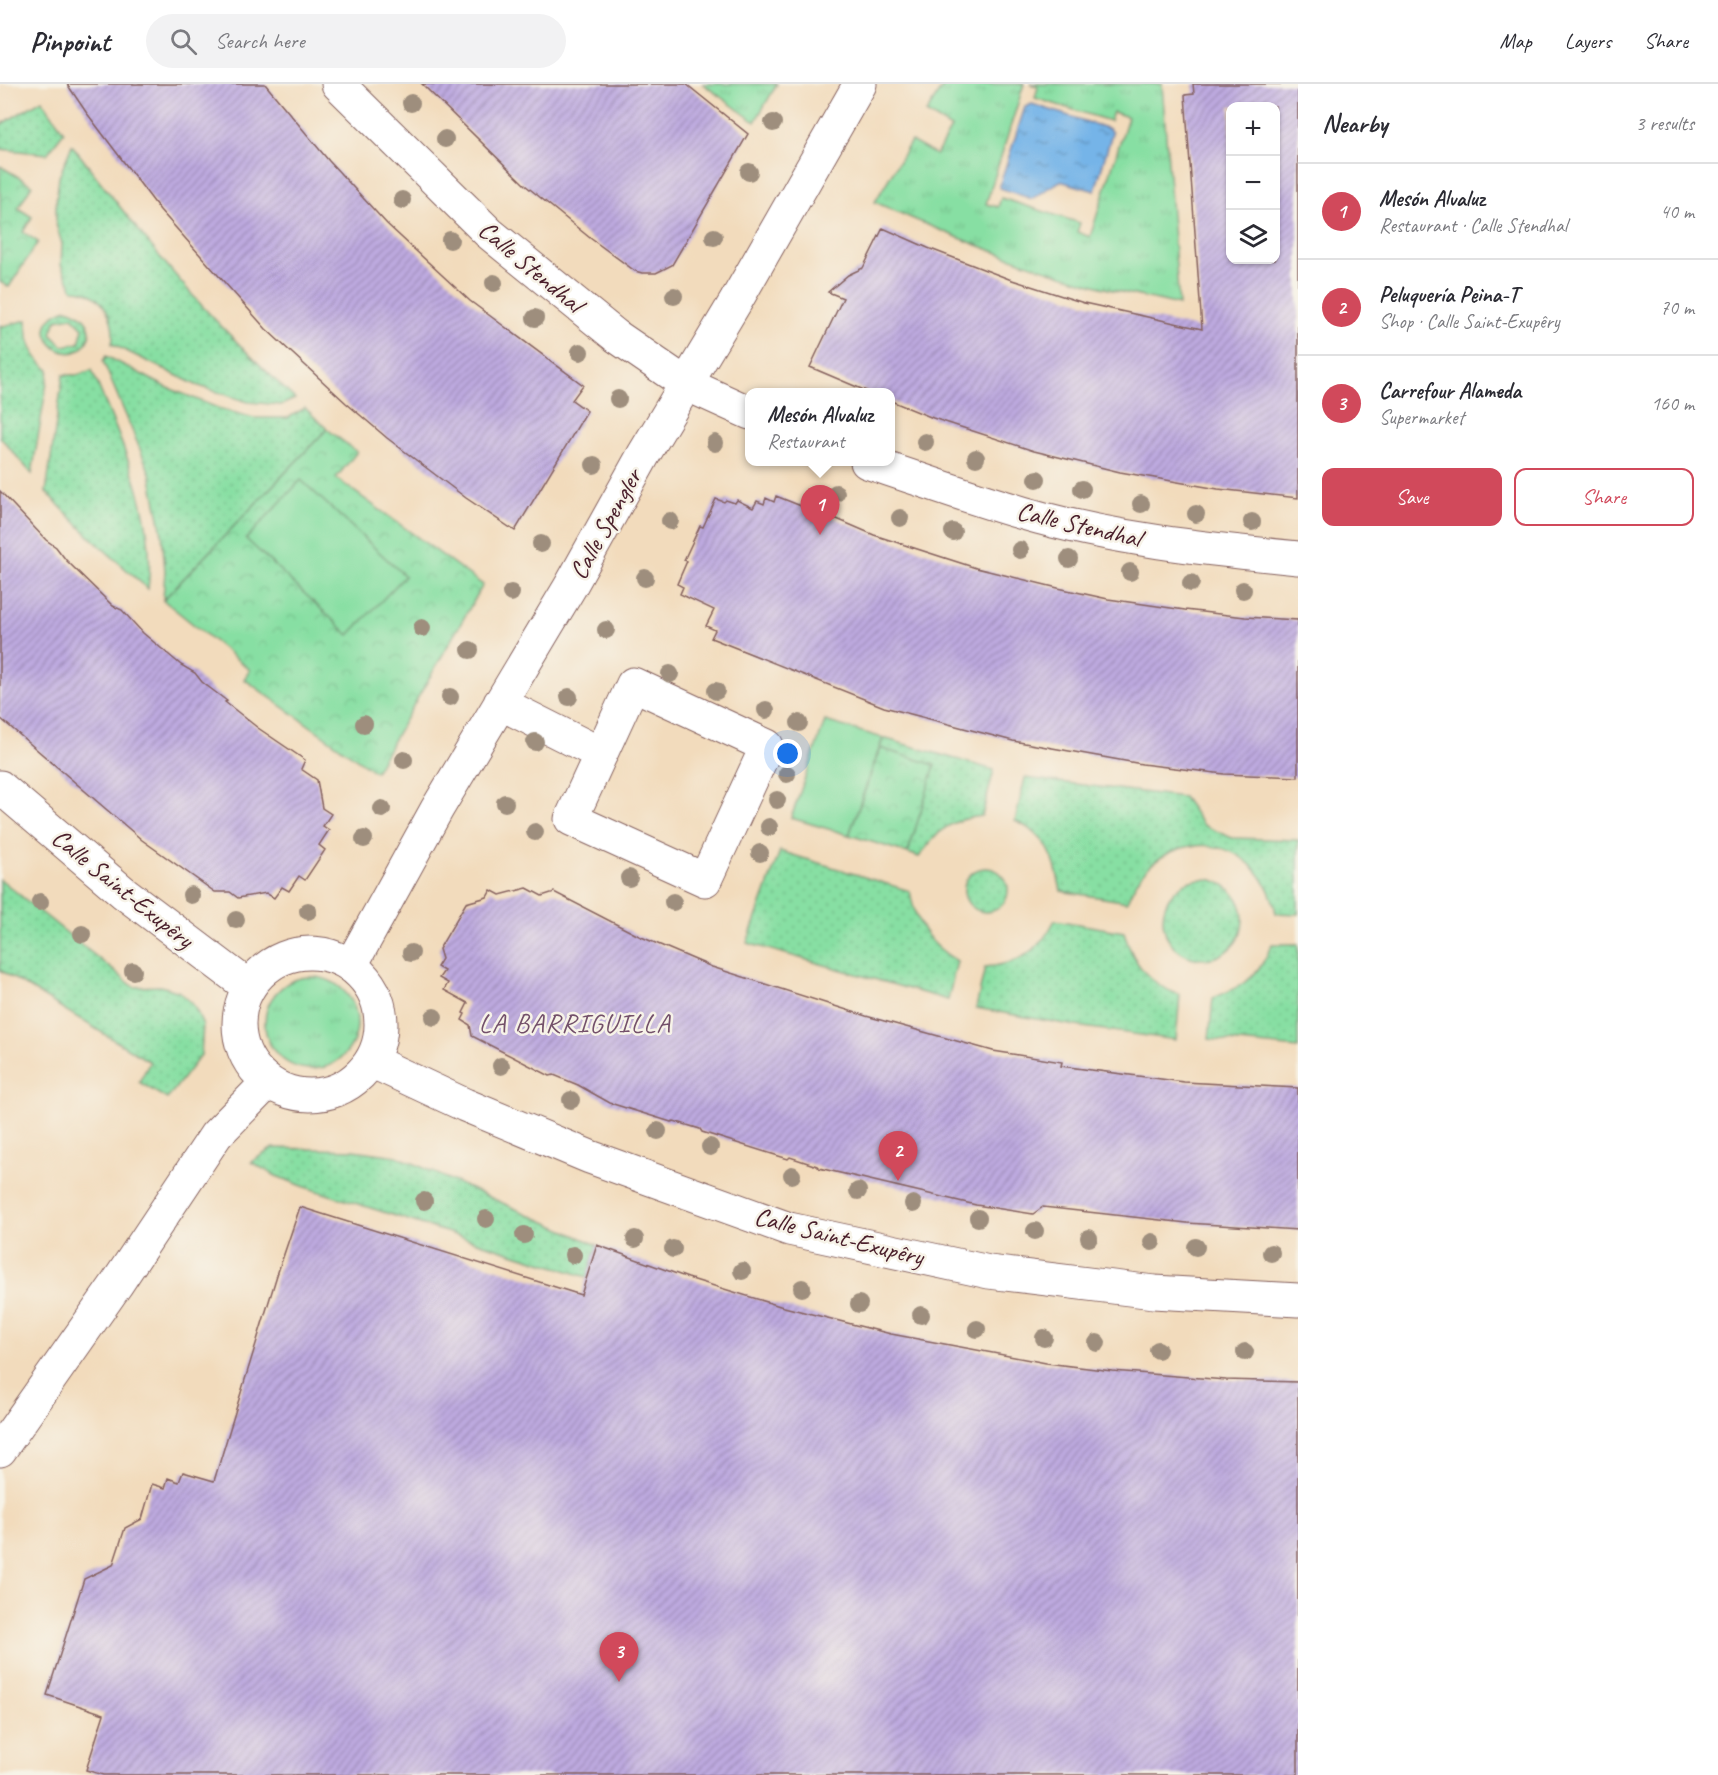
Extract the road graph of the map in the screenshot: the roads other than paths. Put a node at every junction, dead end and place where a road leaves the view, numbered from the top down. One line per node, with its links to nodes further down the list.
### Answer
1 (338, 84): 3 (street, Calle Stendhal)
2 (860, 84): 3 (street, Calle Spengler)
3 (686, 384): 4 (street, Calle Stendhal); 7 (street, Calle Spengler)
4 (745, 410)
5 (879, 466): 6 (street, Calle Stendhal)
6 (1298, 558)
7 (500, 703): 8 (street); 10 (street, Calle Spengler)
8 (601, 754): 8 (street)
9 (0, 787): 11 (street, Calle Saint-Exupêry)
10 (351, 965): 11 (street); 12 (street)
11 (249, 987): 13 (street)
12 (371, 1061): 13 (street); 14 (street, Calle Saint-Exupêry)
13 (268, 1082): 15 (street)
14 (1298, 1300)
15 (0, 1450)

